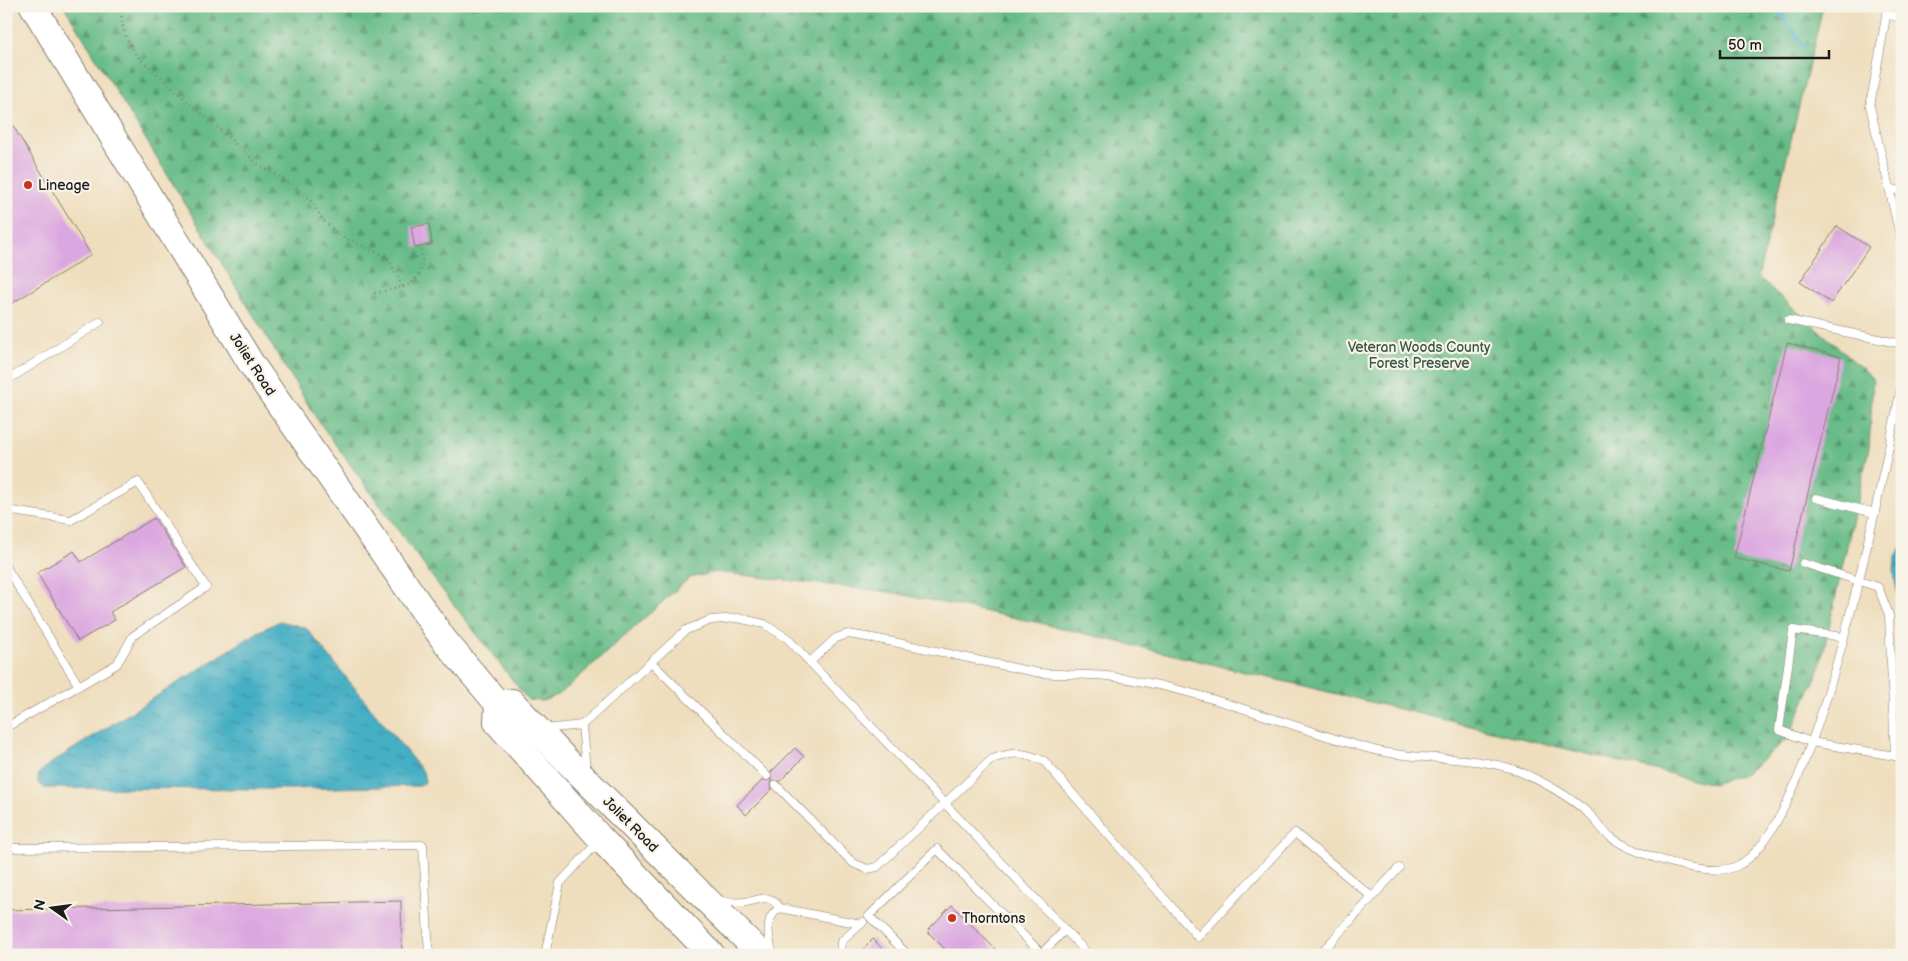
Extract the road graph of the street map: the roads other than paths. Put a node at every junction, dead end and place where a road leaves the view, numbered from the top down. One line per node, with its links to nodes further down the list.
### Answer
1 (33, 6): 22 (main road, Joliet Road)
2 (1887, 10): 3 (lane); 4 (lane)
3 (1902, 18)
4 (1891, 189): 5 (lane); 6 (lane)
5 (1902, 191)
6 (1902, 244)
7 (1788, 320): 9 (lane)
8 (100, 322): 10 (lane)
9 (1902, 344)
10 (6, 381)
11 (1902, 383): 14 (lane)
12 (1816, 498): 14 (lane)
13 (6, 510): 21 (lane)
14 (1875, 512): 17 (lane)
15 (1803, 563): 17 (lane)
16 (6, 567): 21 (lane)
17 (1859, 579): 18 (lane); 27 (lane)
18 (1843, 637): 26 (lane); 26 (lane)
19 (651, 662): 20 (lane); 24 (lane); 28 (lane)
20 (810, 662): 26 (lane); 31 (lane)
21 (78, 686): 23 (lane)
22 (498, 704): 25 (main road, Joliet Road); 32 (main road)
23 (6, 724)
24 (582, 725): 25 (lane); 29 (lane)
25 (537, 729): 29 (main road, Joliet Road)
26 (1811, 742): 27 (lane)
27 (1898, 758)
28 (767, 776)
29 (587, 781): 35 (main road, Joliet Road)
30 (776, 785): 31 (lane)
31 (946, 804): 36 (lane); 40 (lane)
32 (601, 839): 43 (lane); 44 (main road)
33 (6, 848): 42 (lane)
34 (1399, 868): 36 (lane)
35 (704, 897): 37 (lane); 45 (main road, Joliet Road)
36 (1372, 897): 50 (lane)
37 (780, 908): 39 (lane); 46 (lane)
38 (869, 916): 39 (lane); 41 (lane); 48 (lane)
39 (861, 924): 47 (lane)
40 (1065, 930): 41 (lane); 49 (lane)
41 (1040, 954)
42 (429, 955)
43 (545, 955)
44 (712, 955)
45 (762, 955)
46 (772, 955)
47 (840, 955)
48 (908, 955)
49 (1089, 955)
50 (1319, 955)

